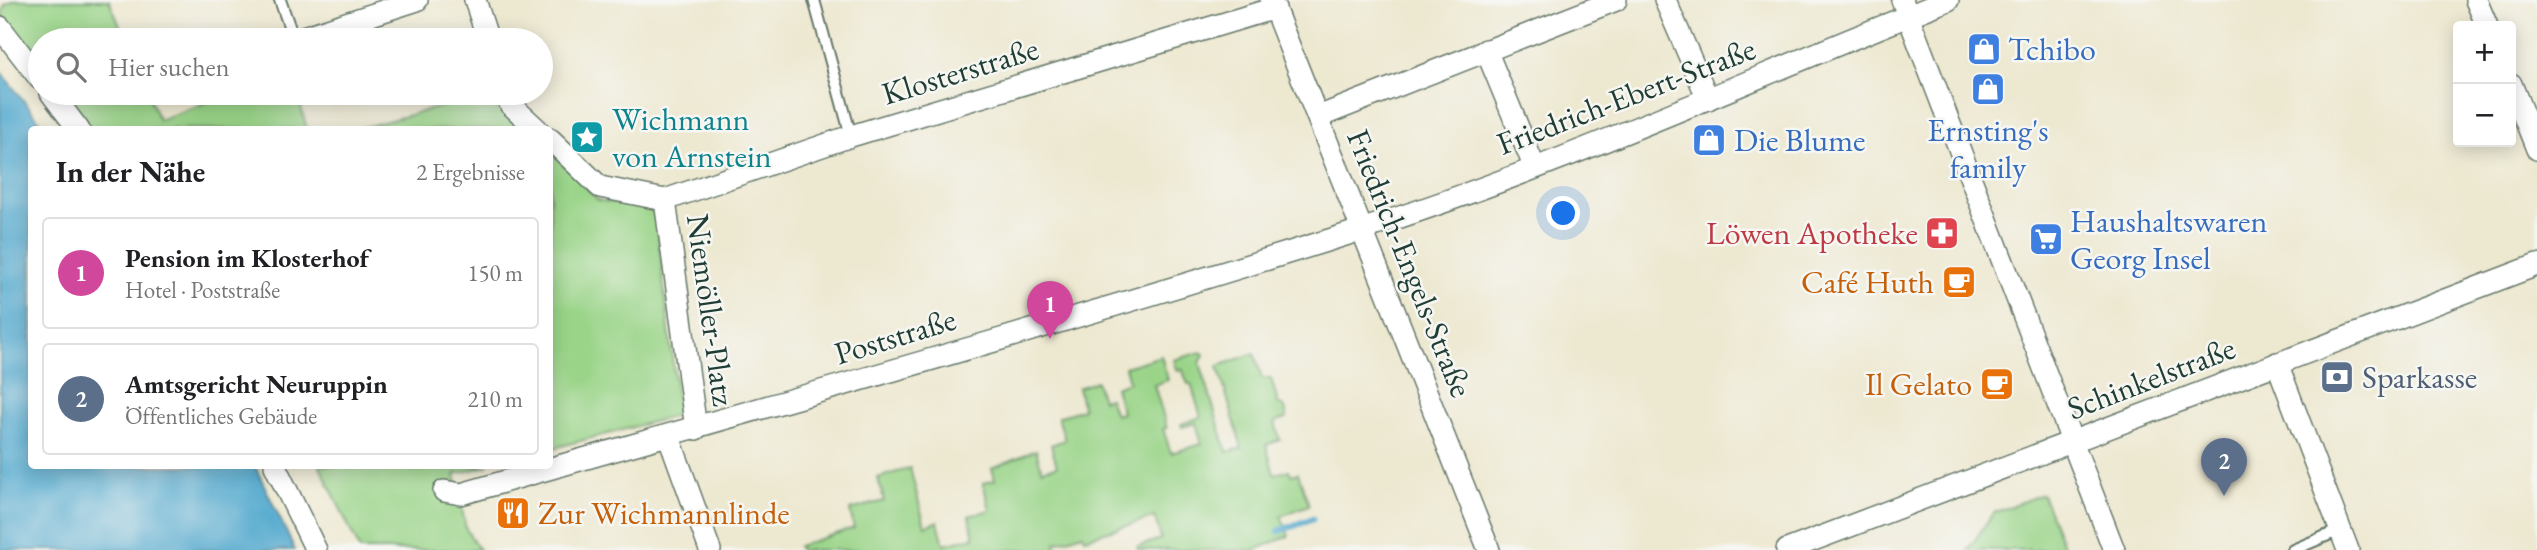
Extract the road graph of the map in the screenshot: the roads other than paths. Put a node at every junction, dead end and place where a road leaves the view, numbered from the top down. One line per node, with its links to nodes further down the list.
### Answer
1 (280, 0): 13 (lane)
2 (417, 0): 14 (street)
3 (475, 0): 15 (street)
4 (814, 0): 25 (lane)
5 (1616, 0): 16 (street)
6 (1665, 0): 19 (street)
7 (1948, 0): 10 (street, Friedrich-Ebert-Straße)
8 (2476, 0): 11 (street)
9 (1273, 4): 22 (street, Friedrich-Engels-Straße); 25 (street, Klosterstraße)
10 (1905, 8): 19 (street, Friedrich-Ebert-Straße); 35 (street)
11 (2485, 21)
12 (0, 27): 17 (street)
13 (290, 28)
14 (331, 28)
15 (484, 28)
16 (1486, 50): 22 (street); 28 (street)
17 (28, 63)
18 (2516, 96): 27 (street)
19 (1708, 99): 28 (street, Friedrich-Ebert-Straße)
20 (60, 105): 23 (street)
21 (510, 105): 24 (street)
22 (1318, 117): 30 (street, Friedrich-Engels-Straße)
23 (76, 126)
24 (534, 126)
25 (852, 136): 29 (street, Klosterstraße)
26 (553, 142): 29 (street)
27 (2537, 149)
28 (1534, 166): 30 (street, Friedrich-Ebert-Straße)
29 (665, 200): 33 (street, Niemöller-Platz)
30 (1363, 229): 33 (street, Poststraße); 43 (street, Friedrich-Engels-Straße)
31 (2537, 265): 32 (street, Schinkelstraße)
32 (2277, 363): 35 (street, Schinkelstraße); 40 (street)
33 (695, 429): 34 (street, Poststraße)
34 (668, 437): 38 (street, Poststraße); 42 (street)
35 (2072, 441): 44 (street, Schinkelstraße); 45 (street)
36 (276, 469): 41 (street)
37 (552, 469): 39 (street, Poststraße)
38 (553, 469)
39 (444, 491)
40 (2344, 540): 46 (lane)
41 (316, 550)
42 (710, 550)
43 (1489, 550)
44 (1787, 550)
45 (2114, 550)
46 (2293, 550)

